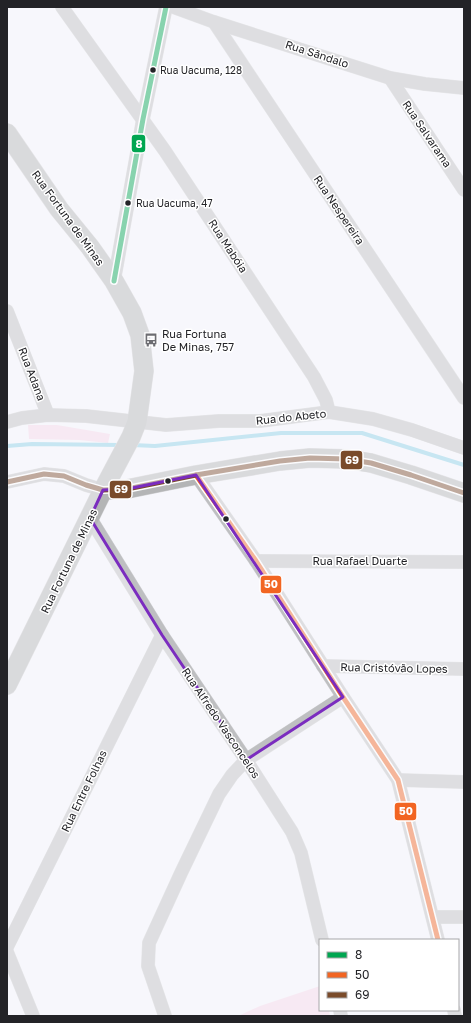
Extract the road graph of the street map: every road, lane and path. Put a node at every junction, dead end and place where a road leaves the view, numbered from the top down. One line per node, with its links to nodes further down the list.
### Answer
1 (62, 7): 7 (street, Rua Mabóia)
2 (166, 7): 7 (street)
3 (173, 7): 4 (street, Rua Sãndalo)
4 (214, 22): 5 (street, Rua Sãndalo); 12 (street, Rua Nespereira)
5 (390, 78): 6 (street, Rua Sãndalo); 9 (street, Rua Salvarama)
6 (464, 88)
7 (143, 119): 10 (street); 13 (street, Rua Mabóia)
8 (7, 133): 10 (street, Rua Fortuna de Minas)
9 (464, 190)
10 (114, 281): 16 (street, Rua Fortuna de Minas)
11 (7, 311): 14 (street, Rua Adana)
12 (464, 398)
13 (330, 412): 16 (street, Rua do Abeto); 17 (street, Rua do Abeto)
14 (48, 415): 15 (street, Rua do Abeto); 16 (street, Rua do Abeto)
15 (7, 422)
16 (134, 429): 20 (street, Rua Fortuna de Minas)
17 (464, 448)
18 (196, 475): 20 (street); 21 (street); 23 (street)
19 (7, 482): 20 (street)
20 (103, 490): 22 (street, Rua Fortuna de Minas)
21 (464, 493)
22 (90, 518): 25 (street, Rua Alfredo Vasconcelos); 28 (street, Rua Fortuna de Minas)
23 (256, 561): 24 (street, Rua Rafael Duarte); 26 (street)
24 (464, 562)
25 (162, 635): 30 (street, Rua Alfredo Vasconcelos); 37 (street, Rua Entre Folhas)
26 (323, 666): 27 (street, Rua Cristóvão Lopes); 29 (street)
27 (464, 669)
28 (7, 685)
29 (343, 697): 30 (street); 31 (street)
30 (246, 760): 35 (street, Rua Alfredo Vasconcelos); 40 (street)
31 (398, 780): 32 (street); 33 (street)
32 (464, 782)
33 (433, 917): 34 (street); 36 (street)
34 (464, 917)
35 (322, 939)
36 (438, 939)
37 (7, 947)
38 (7, 952): 39 (street)
39 (32, 1016)
40 (165, 1016)

